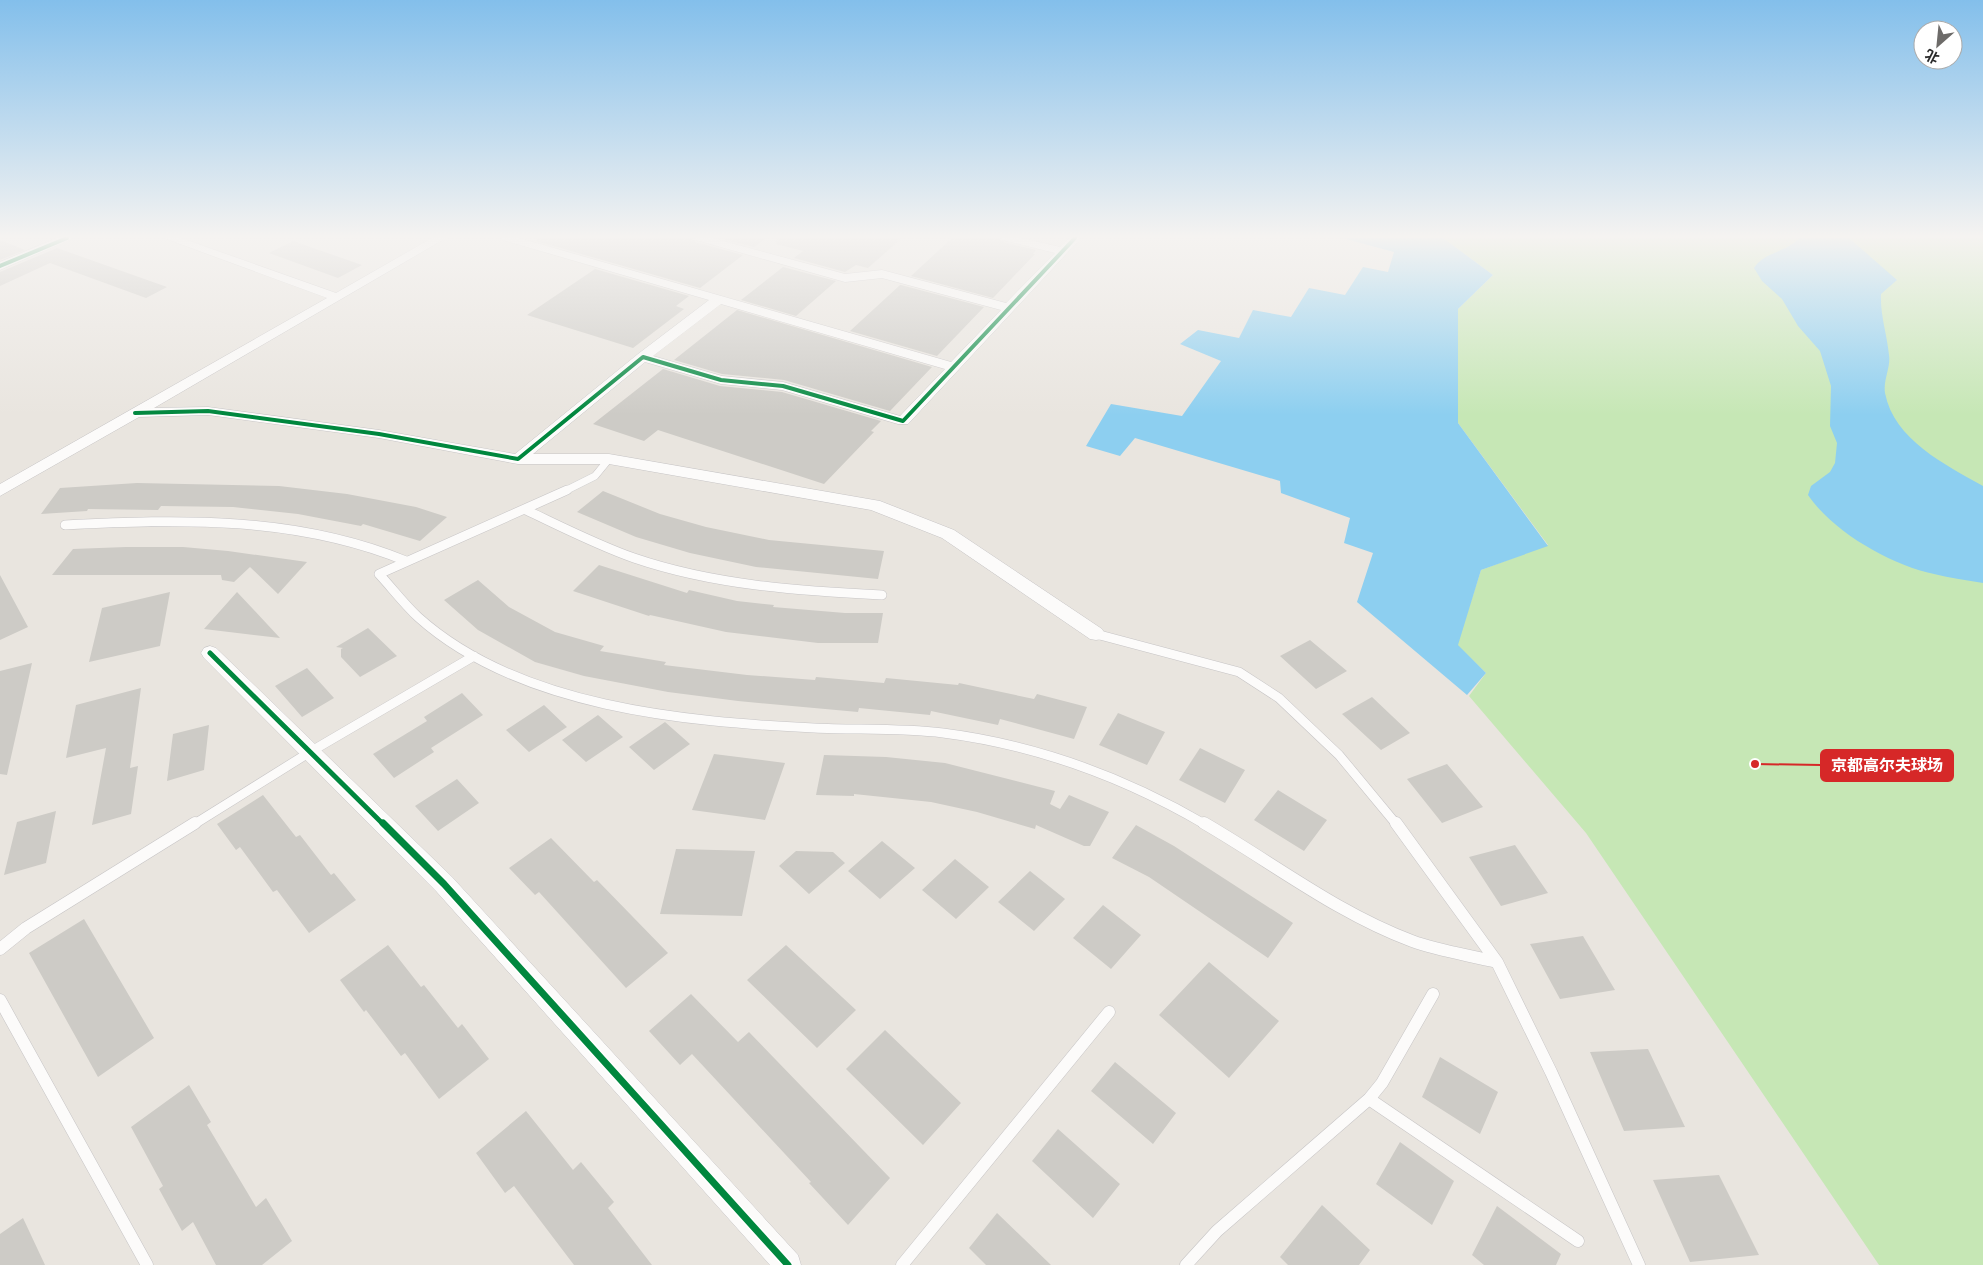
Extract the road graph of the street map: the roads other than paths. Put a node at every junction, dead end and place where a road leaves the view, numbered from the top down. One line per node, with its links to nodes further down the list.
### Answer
1 (336, 297): 9 (street)
2 (712, 297): 5 (street)
3 (968, 297): 6 (street)
4 (1019, 297): 6 (street)
5 (719, 299): 7 (street); 8 (street)
6 (1009, 308): 8 (street)
7 (643, 357): 8 (street); 10 (street)
8 (954, 367)
9 (135, 413): 10 (street); 12 (street)
10 (518, 459): 11 (street)
11 (609, 459): 13 (lane); 17 (street)
12 (0, 491)
13 (526, 510): 15 (lane); 16 (lane)
14 (66, 525): 15 (lane)
15 (406, 561): 19 (lane)
16 (882, 596)
17 (1096, 634): 22 (lane)
18 (210, 653): 20 (street)
19 (474, 656): 20 (lane); 22 (lane)
20 (310, 752): 21 (lane); 29 (street)
21 (0, 949)
22 (1497, 962): 32 (lane)
23 (1433, 994): 26 (lane)
24 (0, 1000): 28 (lane)
25 (1109, 1012): 30 (lane)
26 (1369, 1099): 27 (lane); 31 (lane)
27 (1578, 1241)
28 (147, 1265)
29 (788, 1265)
30 (902, 1265)
31 (1186, 1265)
32 (1639, 1265)

